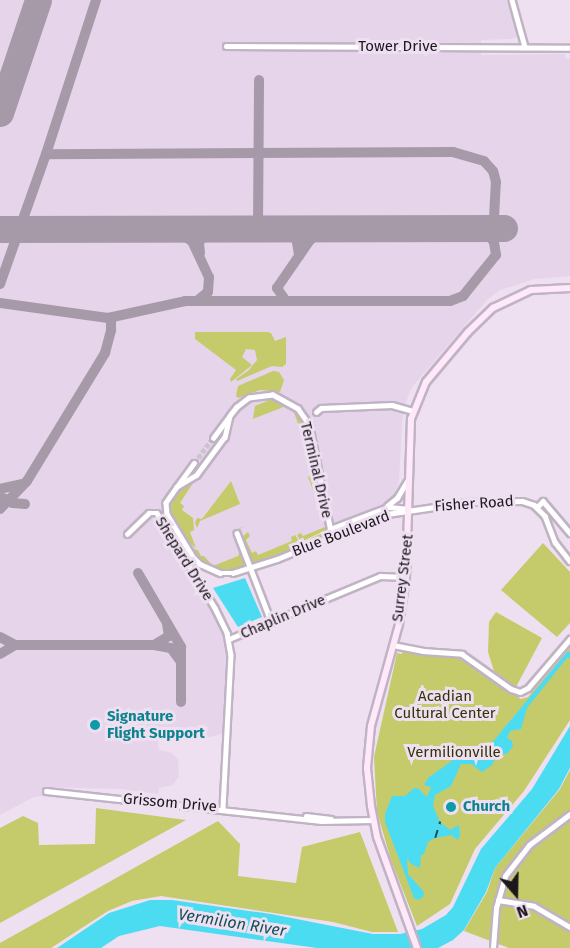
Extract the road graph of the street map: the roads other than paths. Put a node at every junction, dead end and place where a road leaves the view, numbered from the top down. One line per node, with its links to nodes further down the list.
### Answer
1 (512, 0): 3 (street)
2 (226, 46): 3 (street, Tower Drive)
3 (525, 47): 4 (street, Tower Drive)
4 (570, 48)
5 (570, 288): 6 (street, Surrey Street)
6 (413, 411): 7 (street); 11 (street, Surrey Street)
7 (316, 412)
8 (230, 416): 9 (street, Terminal Drive); 12 (street); 16 (street, Terminal Drive)
9 (213, 438)
10 (194, 464): 12 (street)
11 (409, 478): 14 (street, Blue Boulevard); 15 (street, Surrey Street)
12 (177, 487): 22 (street)
13 (537, 507): 15 (street, Fisher Road); 18 (street, Fisher Road); 21 (street)
14 (384, 508): 15 (street, Blue Boulevard); 16 (street, Blue Boulevard)
15 (409, 509): 20 (street, Blue Boulevard); 23 (street, Surrey Street)
16 (330, 529): 20 (street, Terminal Drive)
17 (237, 533): 22 (street)
18 (570, 533)
19 (127, 534): 25 (street, Shepard Drive)
20 (324, 540): 22 (street, Blue Boulevard)
21 (570, 561)
22 (250, 568): 24 (street)
23 (406, 577): 24 (street, Chaplin Drive); 27 (street, Surrey Street)
24 (271, 621): 25 (street, Chaplin Drive)
25 (229, 639): 29 (street, Chaplin Drive)
26 (570, 639): 27 (street)
27 (393, 645): 31 (street, Surrey Street)
28 (46, 791): 29 (street, Grissom Drive)
29 (223, 808): 31 (street, Grissom Drive)
30 (570, 814): 32 (street)
31 (373, 820): 34 (street, Surrey Street)
32 (498, 900): 33 (street); 35 (street)
33 (570, 927)
34 (417, 948)
35 (493, 948)

